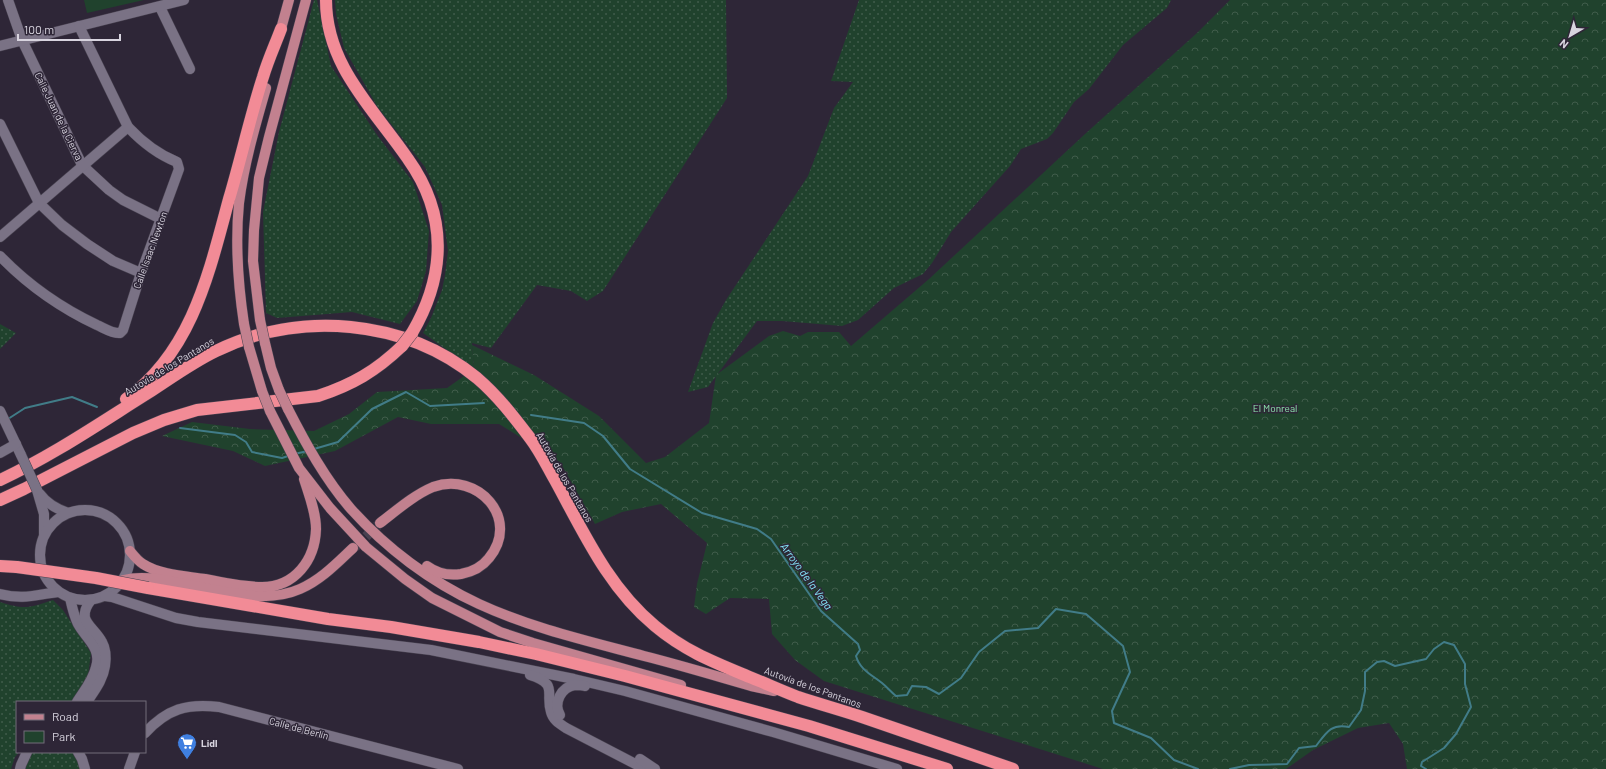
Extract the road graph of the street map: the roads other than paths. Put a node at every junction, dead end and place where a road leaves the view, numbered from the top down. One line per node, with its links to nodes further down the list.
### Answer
1 (8, 0): 9 (street, Calle Juan de la Cierva)
2 (184, 0): 6 (street)
3 (289, 0): 8 (main road)
4 (306, 0): 31 (main road, bridge)
5 (326, 0): 27 (highway, bridge)
6 (160, 7): 7 (street); 11 (street)
7 (79, 26): 9 (street); 13 (street)
8 (281, 29): 23 (highway); 24 (main road, bridge)
9 (22, 40): 10 (street); 14 (street, Calle Juan de la Cierva)
10 (0, 46)
11 (190, 69)
12 (0, 124): 15 (street)
13 (128, 127): 14 (street); 16 (street, Calle Isaac Newton)
14 (82, 165): 15 (street); 16 (street, Calle Juan de la Cierva)
15 (40, 203): 17 (street); 19 (street)
16 (161, 219): 19 (street, Calle Isaac Newton)
17 (0, 237)
18 (0, 256): 19 (street, Calle Isaac Newton)
19 (141, 273)
20 (0, 410): 21 (street)
21 (16, 444): 22 (street); 26 (street, bridge)
22 (0, 453)
23 (42, 458): 25 (highway, Autovía de los Pantanos); 43 (highway, Autovía de los Pantanos)
24 (300, 468): 33 (main road); 46 (main road)
25 (0, 480)
26 (37, 490): 28 (street); 30 (street)
27 (0, 500)
28 (68, 513): 30 (street); 33 (street)
29 (380, 522): 31 (main road)
30 (44, 534): 36 (street)
31 (390, 547): 43 (main road)
32 (354, 548): 35 (main road)
33 (130, 551): 35 (street)
34 (0, 566): 46 (highway, bridge)
35 (123, 580): 38 (street)
36 (58, 592): 37 (street); 39 (street)
37 (0, 594)
38 (105, 596): 40 (street); 41 (street)
39 (70, 598): 40 (street); 44 (street)
40 (91, 600): 45 (street)
41 (474, 659): 42 (street); 55 (street)
42 (625, 691): 56 (street); 57 (street)
43 (796, 696): 59 (highway, Autovía de los Pantanos)
44 (78, 701)
45 (88, 701)
46 (809, 726): 58 (highway)
47 (146, 732): 54 (street, Calle de Berlín)
48 (26, 753): 51 (street)
49 (79, 753): 52 (street)
50 (134, 753): 53 (street)
51 (20, 769)
52 (85, 769)
53 (129, 769)
54 (458, 769)
55 (646, 769)
56 (655, 769)
57 (897, 769)
58 (947, 769)
59 (1013, 769)

